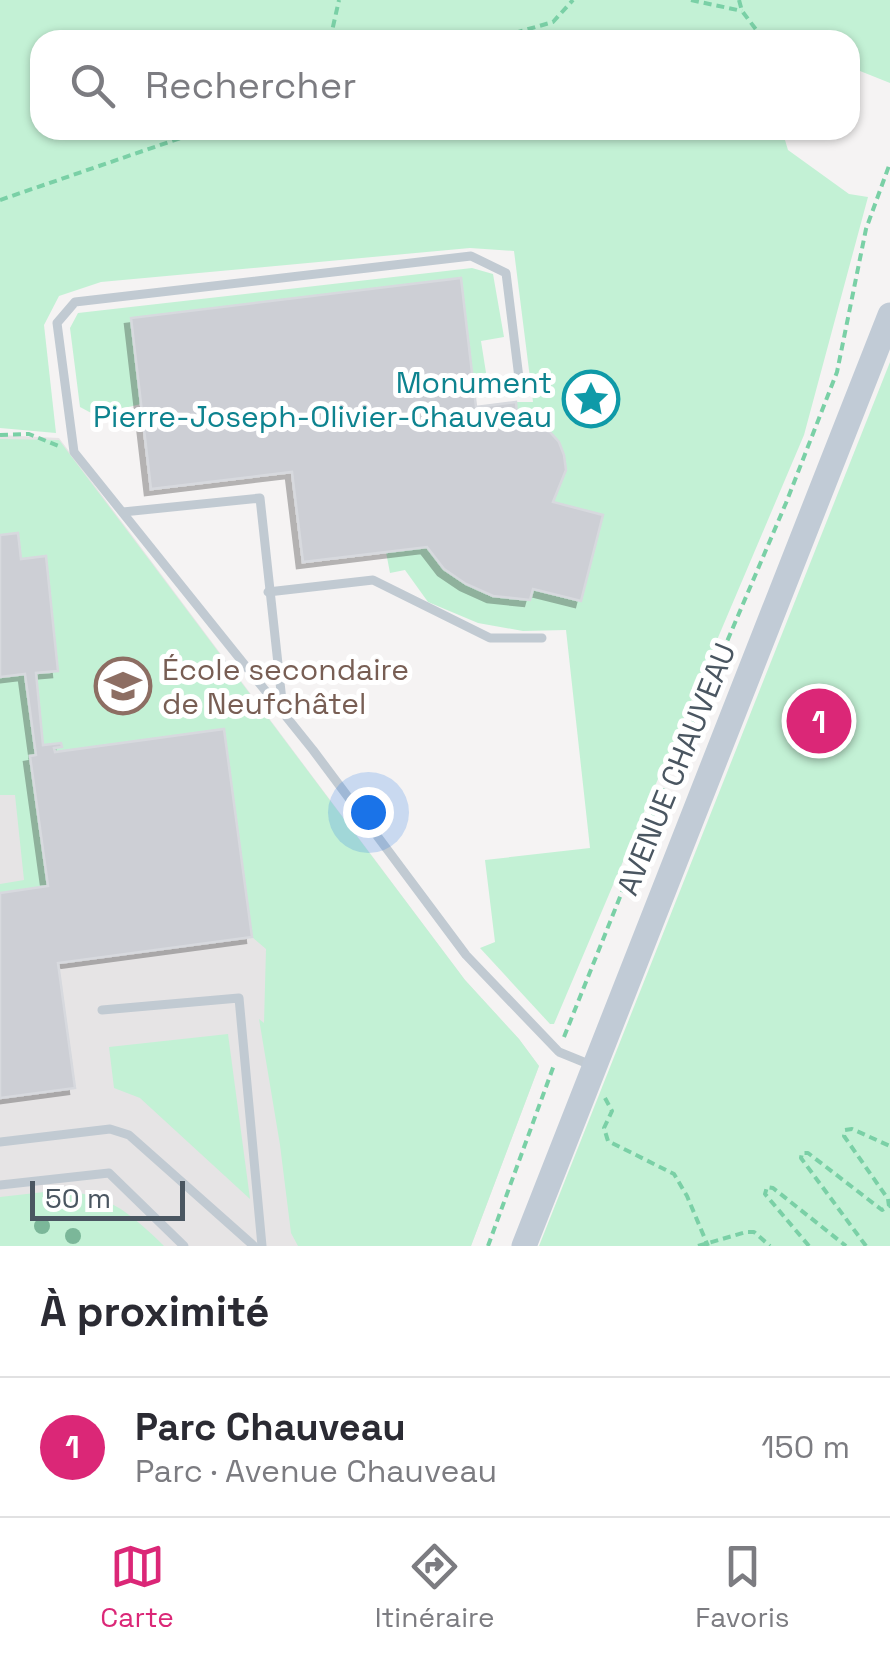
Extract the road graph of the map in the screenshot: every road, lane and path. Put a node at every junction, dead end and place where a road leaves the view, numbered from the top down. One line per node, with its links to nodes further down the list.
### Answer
1 (340, 0): 6 (path)
2 (572, 0): 7 (path)
3 (691, 0): 5 (path)
4 (739, 0): 5 (path)
5 (742, 11): 8 (path)
6 (332, 30)
7 (525, 30)
8 (756, 30)
9 (175, 140): 11 (path)
10 (890, 163): 21 (path)
11 (0, 200)
12 (890, 315): 22 (main road, AVENUE CHAUVEAU)
13 (519, 378): 15 (lane)
14 (0, 434): 15 (path)
15 (74, 452): 16 (lane)
16 (122, 512): 17 (lane); 19 (lane)
17 (268, 592): 18 (lane); 19 (lane)
18 (542, 638)
19 (283, 712): 21 (lane)
20 (102, 1010): 29 (lane)
21 (559, 1052): 22 (lane); 30 (path)
22 (591, 1073): 26 (path); 31 (main road, AVENUE CHAUVEAU)
23 (0, 1142): 28 (lane)
24 (890, 1146): 36 (path)
25 (0, 1185): 27 (lane)
26 (707, 1245): 32 (path); 33 (path)
27 (184, 1246)
28 (254, 1246)
29 (262, 1246)
30 (488, 1246)
31 (524, 1246)
32 (698, 1246)
33 (770, 1246)
34 (809, 1246): 35 (path)
35 (846, 1246)
36 (866, 1246)

